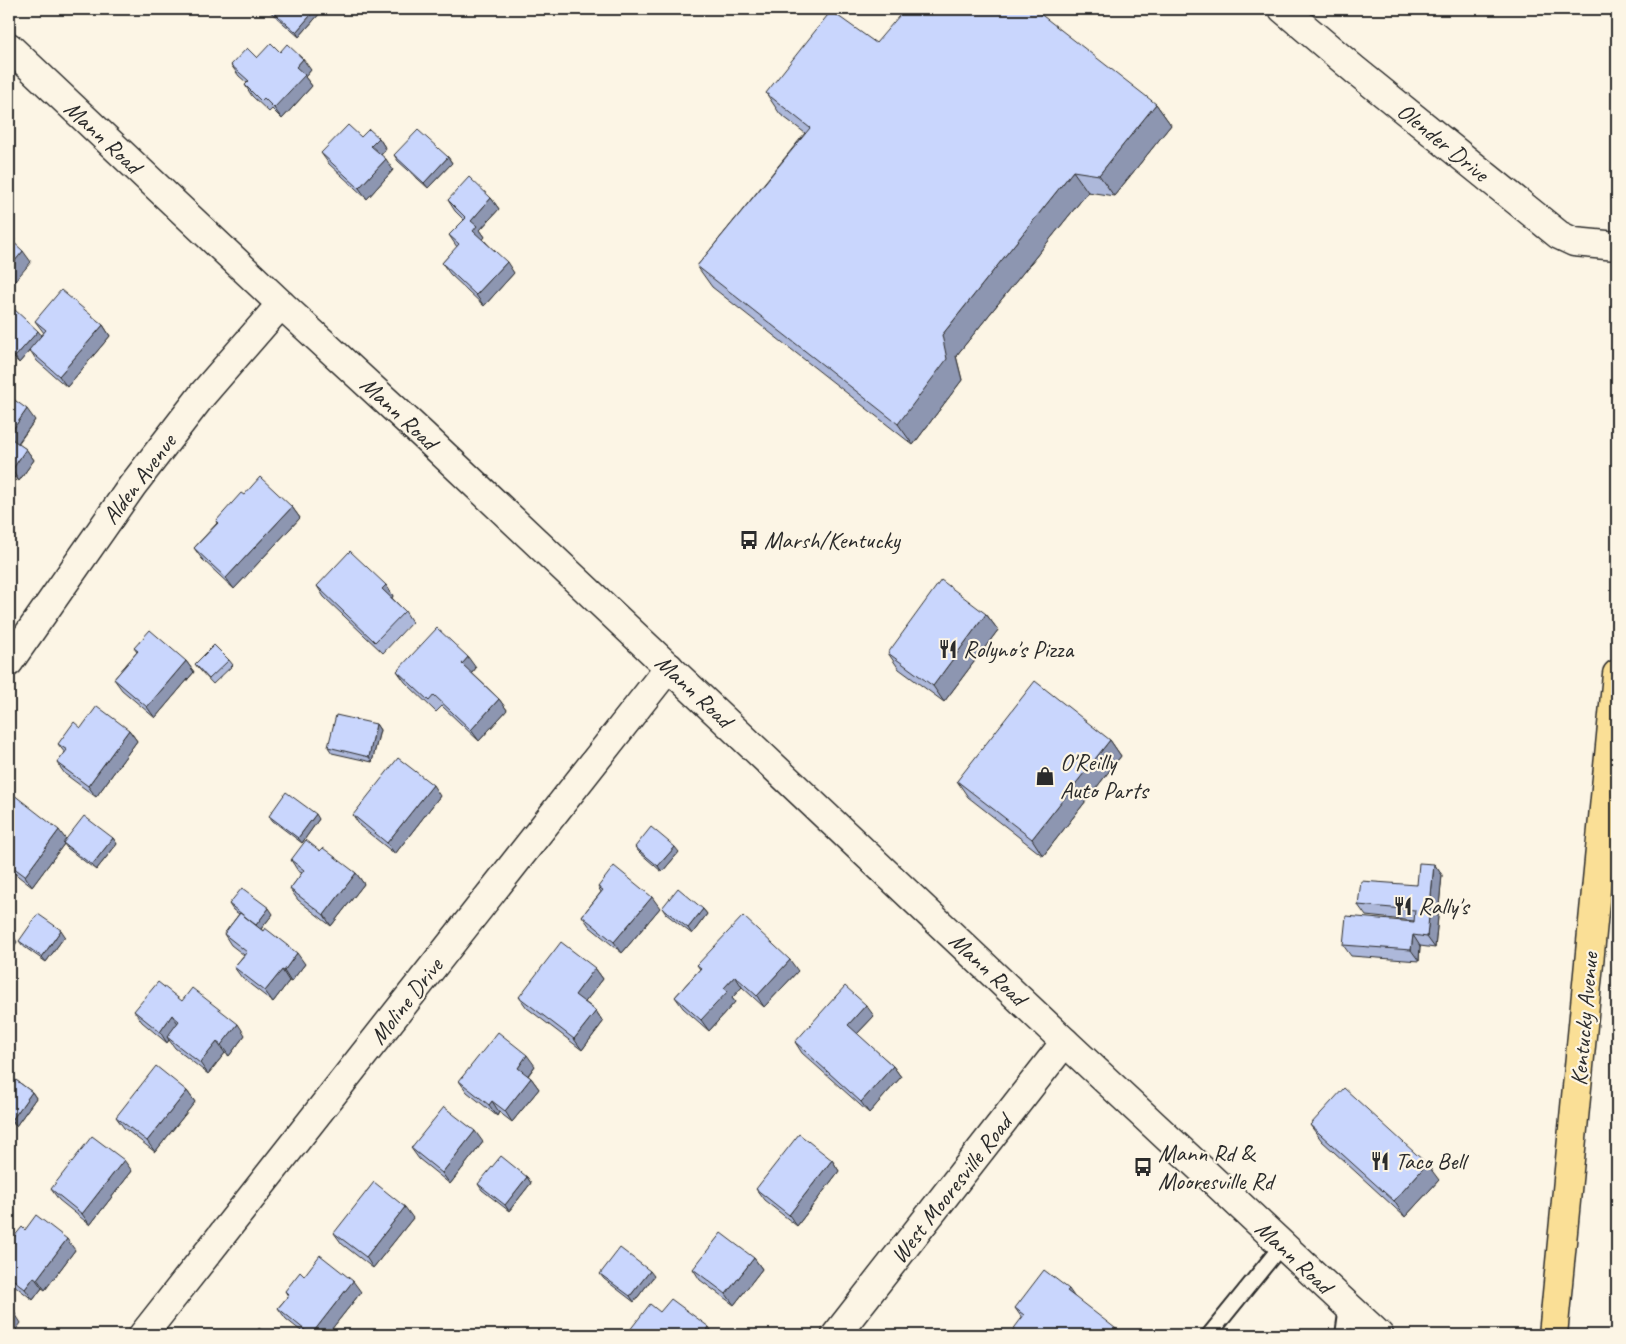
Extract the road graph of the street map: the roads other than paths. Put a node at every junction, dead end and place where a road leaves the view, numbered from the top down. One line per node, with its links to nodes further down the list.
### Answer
1 (1283, 9): 3 (main road, Olender Drive)
2 (9, 47): 4 (main road, Mann Road)
3 (1617, 246)
4 (281, 304): 5 (main road, Alden Avenue); 6 (main road, Mann Road)
5 (9, 662)
6 (669, 667): 8 (main road, Mann Road); 11 (main road, Moline Drive)
7 (1617, 674): 16 (main road, Kentucky Avenue)
8 (1065, 1042): 9 (main road, Mann Road); 12 (main road, West Mooresville Road)
9 (1282, 1245): 10 (main road, Mann Road); 13 (lane)
10 (1347, 1306): 14 (lane); 15 (main road, Mann Road)
11 (143, 1335)
12 (836, 1335)
13 (1209, 1335)
14 (1343, 1335)
15 (1378, 1335)
16 (1553, 1335)

